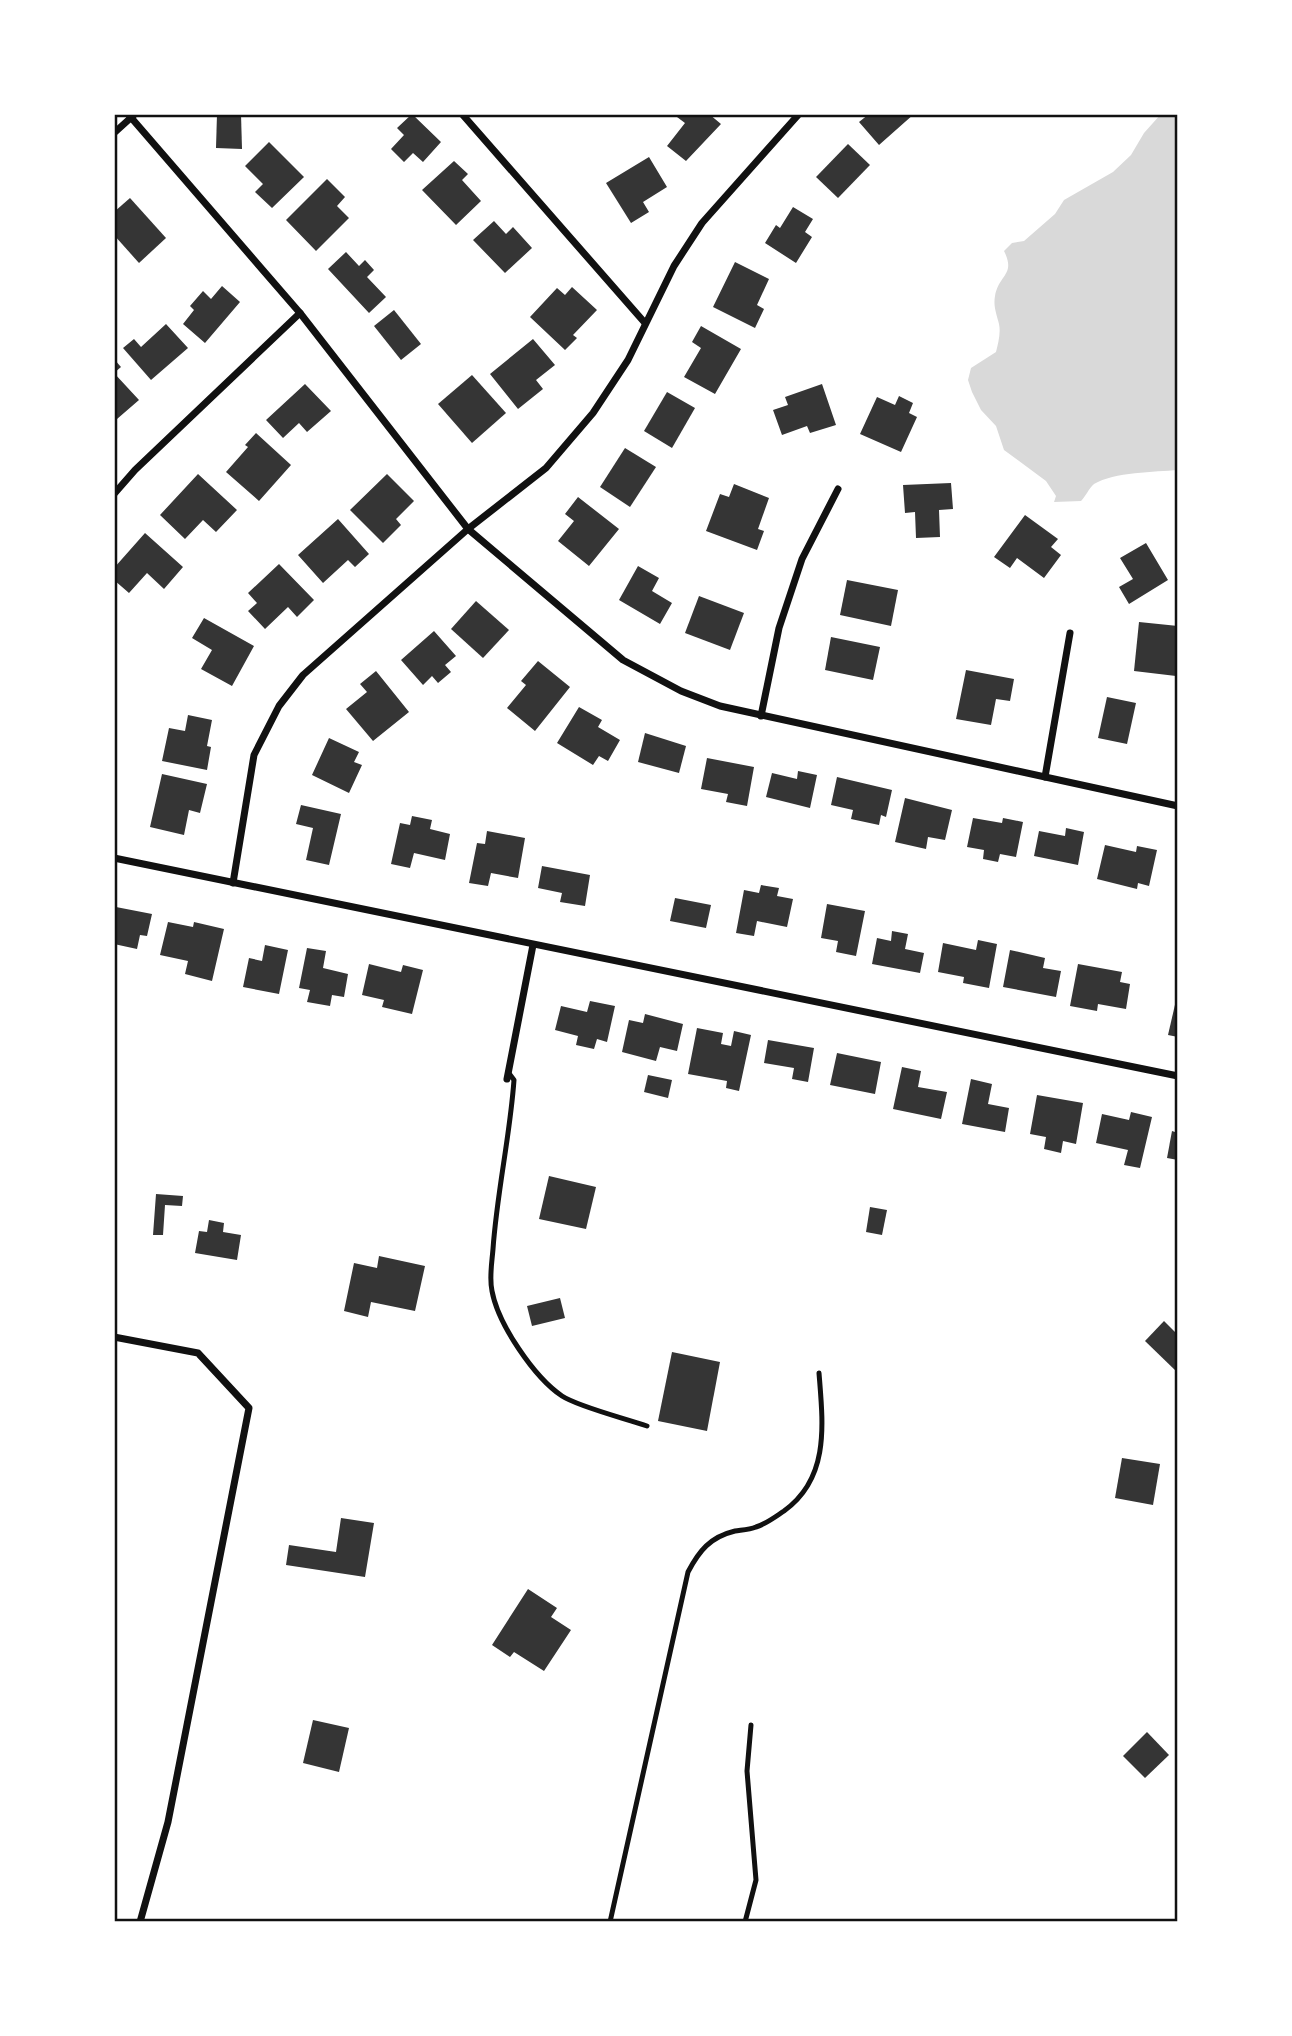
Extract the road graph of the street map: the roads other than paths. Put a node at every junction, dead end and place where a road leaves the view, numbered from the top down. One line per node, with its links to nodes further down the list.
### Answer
1 (462, 114): 6 (street)
2 (799, 114): 6 (street)
3 (131, 115): 4 (street); 5 (street)
4 (114, 133)
5 (300, 313): 8 (street); 9 (street)
6 (645, 323): 9 (street)
7 (838, 489): 11 (street)
8 (114, 494)
9 (468, 528): 11 (street); 15 (street)
10 (1070, 633): 12 (street)
11 (761, 716): 12 (street)
12 (1045, 777): 13 (street)
13 (1178, 806)
14 (114, 858): 15 (street)
15 (233, 883): 16 (street)
16 (533, 945): 17 (street); 18 (street)
17 (507, 1076): 21 (lane)
18 (1178, 1076)
19 (114, 1338): 23 (street)
20 (819, 1373): 24 (lane)
21 (647, 1426)
22 (751, 1725): 25 (lane)
23 (140, 1922)
24 (610, 1922)
25 (745, 1922)

